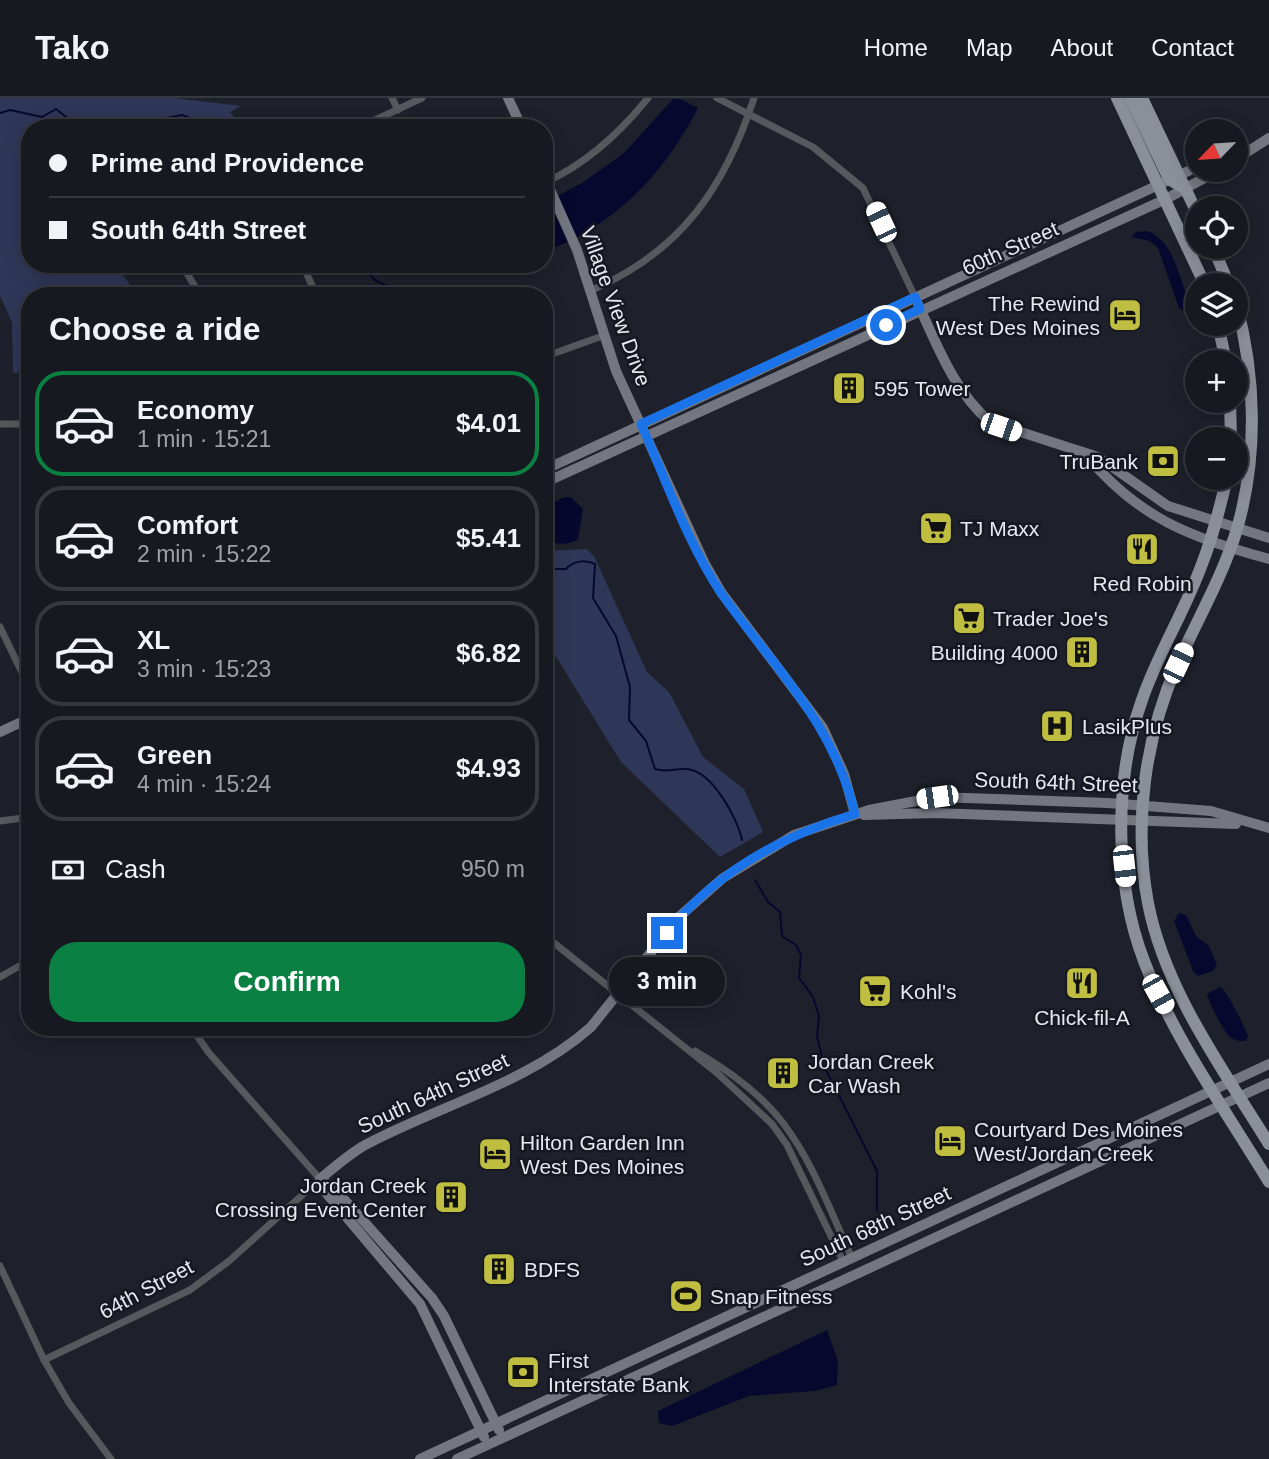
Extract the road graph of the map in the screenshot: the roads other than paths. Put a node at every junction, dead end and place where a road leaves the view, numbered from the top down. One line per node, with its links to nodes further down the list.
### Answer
1 (392, 98): 10 (street)
2 (422, 98): 10 (street)
3 (508, 98): 13 (street)
4 (648, 98): 18 (street)
5 (717, 98): 11 (street)
6 (754, 98): 11 (street)
7 (1117, 98): 19 (main road)
8 (1130, 98): 19 (main road)
9 (1142, 98): 19 (main road)
10 (398, 110): 12 (street)
11 (748, 114): 26 (street); 27 (street)
12 (378, 119)
13 (518, 119)
14 (1269, 138): 15 (street); 16 (street)
15 (1248, 147)
16 (1248, 151)
17 (1185, 172): 19 (street, 60th Street)
18 (553, 179)
19 (1169, 179): 21 (main road); 24 (main road); 27 (street, 60th Street)
20 (1198, 182): 21 (street, 60th Street)
21 (1186, 189): 23 (main road); 24 (street, 60th Street)
22 (553, 196): 26 (street, Village View Drive)
23 (1189, 196)
24 (1166, 199): 25 (main road); 28 (street, 60th Street)
25 (1200, 273)
26 (592, 290): 29 (street, Village View Drive)
27 (915, 297): 28 (street); 34 (street, 60th Street)
28 (920, 309): 35 (street, 60th Street); 36 (street)
29 (605, 335): 31 (street); 34 (street, Village View Drive)
30 (1243, 336): 41 (main road)
31 (553, 354)
32 (0, 424): 33 (street)
33 (21, 424)
34 (641, 424): 35 (street, Village View Drive); 37 (street, 60th Street)
35 (646, 436): 38 (street, 60th Street); 52 (street, Village View Drive)
36 (1084, 452): 40 (street); 43 (street)
37 (553, 466)
38 (553, 479)
39 (1224, 490): 40 (main road)
40 (1217, 521): 41 (street); 43 (main road)
41 (1237, 528): 42 (street); 44 (main road)
42 (1269, 538)
43 (1210, 542): 44 (street); 50 (main road)
44 (1230, 548): 45 (street); 51 (main road)
45 (1269, 559)
46 (0, 627): 47 (street)
47 (21, 670)
48 (21, 722): 49 (street)
49 (0, 732)
50 (1124, 804): 51 (street, South 64th Street); 52 (street, South 64th Street); 54 (main road)
51 (1143, 804): 55 (main road); 57 (street, South 64th Street)
52 (855, 814): 54 (street, South 64th Street); 62 (street, South 64th Street)
53 (21, 818): 56 (street)
54 (1123, 819): 55 (street, South 64th Street); 67 (main road)
55 (1143, 819): 57 (street, South 64th Street); 65 (main road)
56 (0, 821)
57 (1256, 825): 58 (street, South 64th Street)
58 (1269, 828)
59 (553, 942): 62 (street)
60 (21, 965): 61 (street)
61 (0, 977)
62 (619, 994): 71 (street, South 64th Street); 73 (street)
63 (197, 1036): 71 (street)
64 (1269, 1064): 65 (street, South 68th Street)
65 (1231, 1081): 67 (street, South 68th Street); 68 (main road)
66 (1269, 1083): 68 (street, South 68th Street)
67 (1213, 1090): 69 (main road); 73 (street, South 68th Street)
68 (1240, 1096): 69 (street, South 68th Street); 70 (main road)
69 (1222, 1105): 72 (main road); 78 (street, South 68th Street)
70 (1269, 1144)
71 (320, 1179): 75 (street, 64th Street); 76 (street); 77 (street)
72 (1269, 1182)
73 (848, 1259): 76 (street, South 68th Street)
74 (0, 1266): 75 (street)
75 (44, 1360): 80 (street)
76 (496, 1423): 77 (street, South 68th Street); 78 (street)
77 (481, 1431): 79 (street); 81 (street, South 68th Street)
78 (502, 1438): 79 (street, South 68th Street)
79 (488, 1445): 82 (street, South 68th Street)
80 (111, 1459)
81 (420, 1459)
82 (457, 1459)

